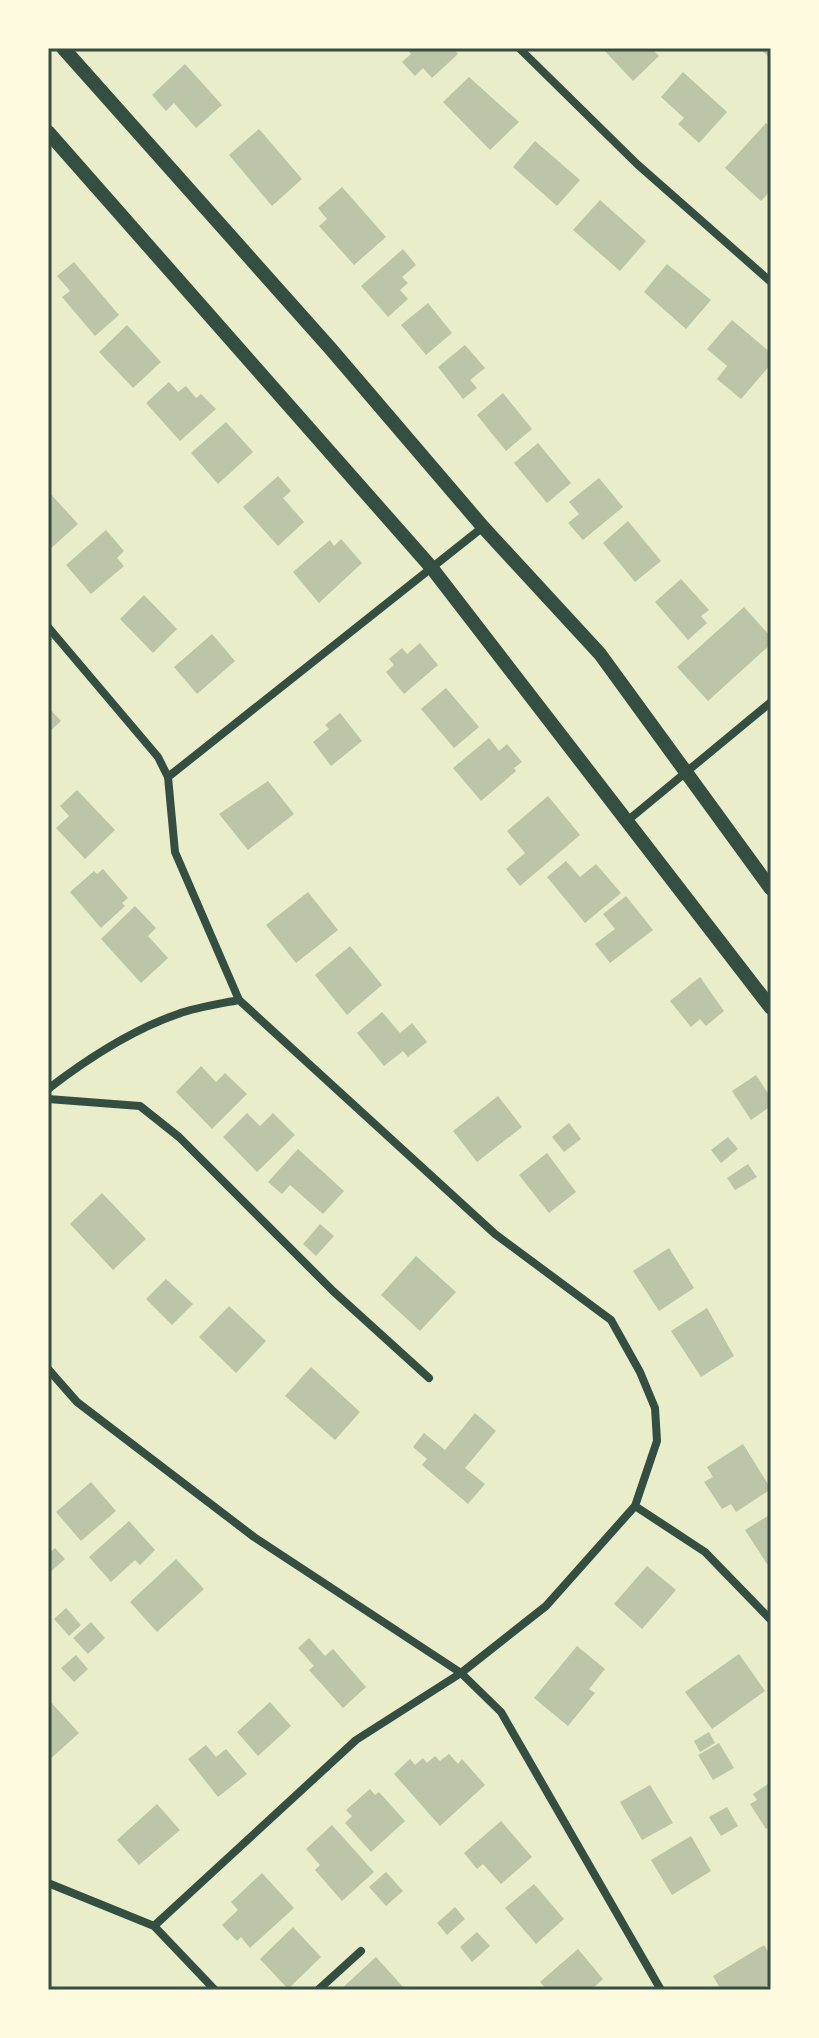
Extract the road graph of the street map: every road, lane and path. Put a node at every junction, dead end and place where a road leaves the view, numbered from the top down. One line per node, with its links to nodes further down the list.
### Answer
1 (63, 48): 5 (street)
2 (519, 48): 4 (street)
3 (48, 132): 6 (street)
4 (771, 282)
5 (483, 527): 6 (street); 9 (street)
6 (431, 567): 10 (street); 11 (street)
7 (48, 627): 10 (street)
8 (771, 702): 9 (street)
9 (686, 772): 11 (street); 12 (street)
10 (168, 777): 13 (street)
11 (627, 821): 14 (street)
12 (771, 889)
13 (239, 1000): 15 (street); 19 (street)
14 (771, 1008)
15 (48, 1089)
16 (48, 1099): 18 (street)
17 (48, 1369): 21 (street)
18 (429, 1378)
19 (635, 1506): 20 (street); 21 (street)
20 (771, 1620)
21 (461, 1673): 23 (street); 27 (street)
22 (48, 1883): 23 (street)
23 (154, 1926): 25 (street)
24 (361, 1951): 26 (street)
25 (215, 1990)
26 (318, 1990)
27 (661, 1990)

